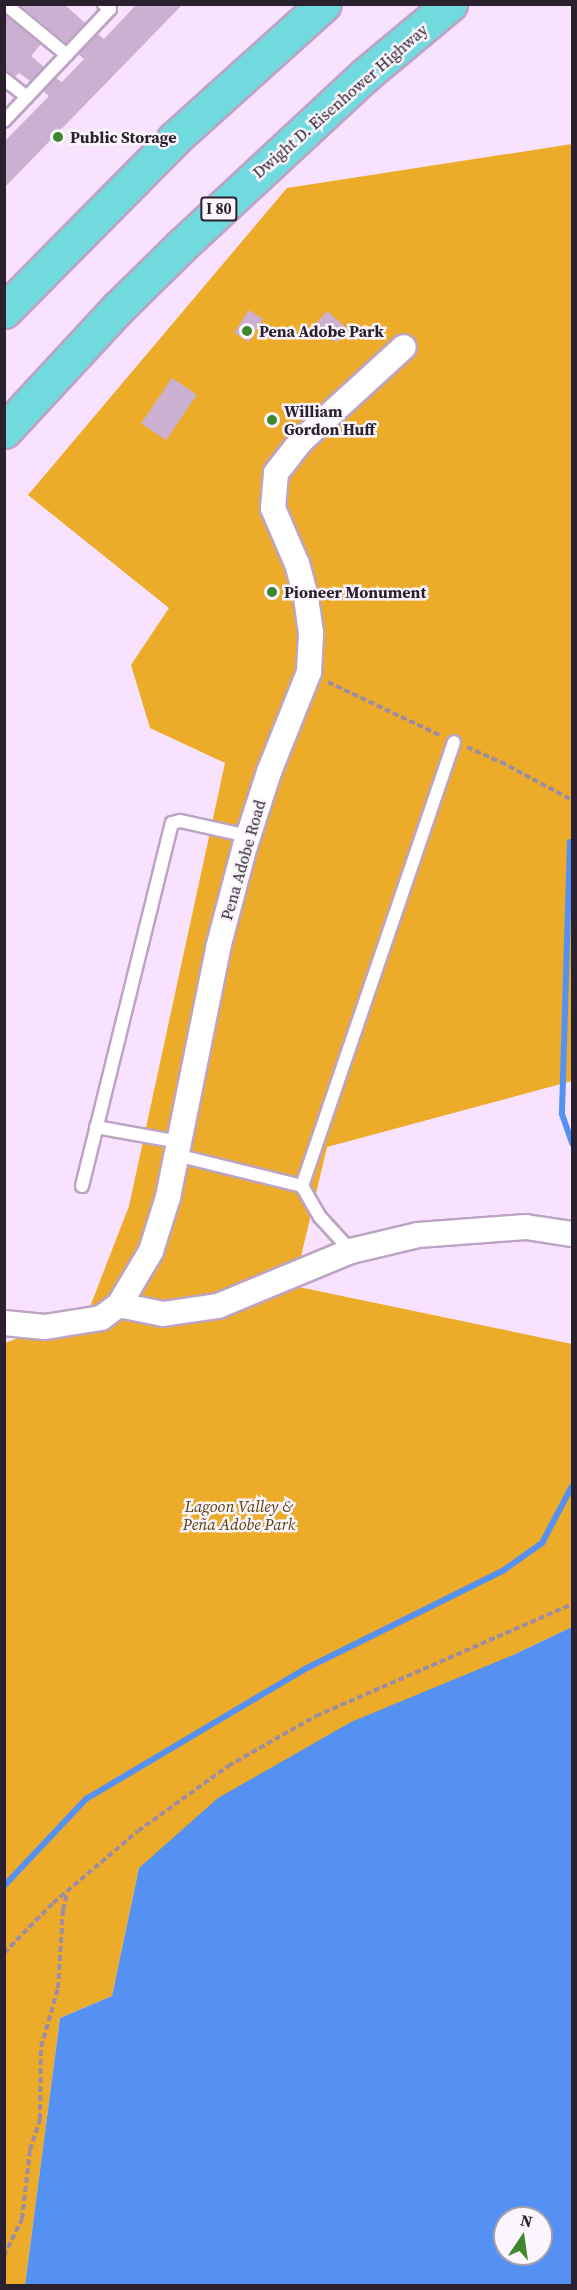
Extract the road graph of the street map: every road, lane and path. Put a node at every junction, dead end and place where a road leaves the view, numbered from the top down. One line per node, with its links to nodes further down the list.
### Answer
1 (5, 4): 5 (lane)
2 (104, 4): 5 (lane)
3 (324, 4): 9 (highway)
4 (450, 4): 11 (highway, Dwight D. Eisenhower Highway / I 80)
5 (67, 55): 7 (lane)
6 (4, 79): 7 (lane)
7 (27, 97): 8 (lane)
8 (4, 121)
9 (4, 311)
10 (404, 347): 13 (street, Pena Adobe Road)
11 (4, 431)
12 (454, 742): 17 (lane)
13 (248, 836): 14 (lane); 15 (street, Pena Adobe Road)
14 (96, 1127): 15 (lane); 16 (lane)
15 (178, 1148): 17 (lane); 20 (street, Pena Adobe Road)
16 (82, 1186)
17 (302, 1186): 19 (lane)
18 (573, 1234): 19 (street)
19 (351, 1251): 20 (street)
20 (119, 1305): 21 (street)
21 (4, 1323)
22 (573, 1604): 23 (path)
23 (67, 1892): 24 (path); 25 (path)
24 (4, 1953)
25 (4, 2256)

